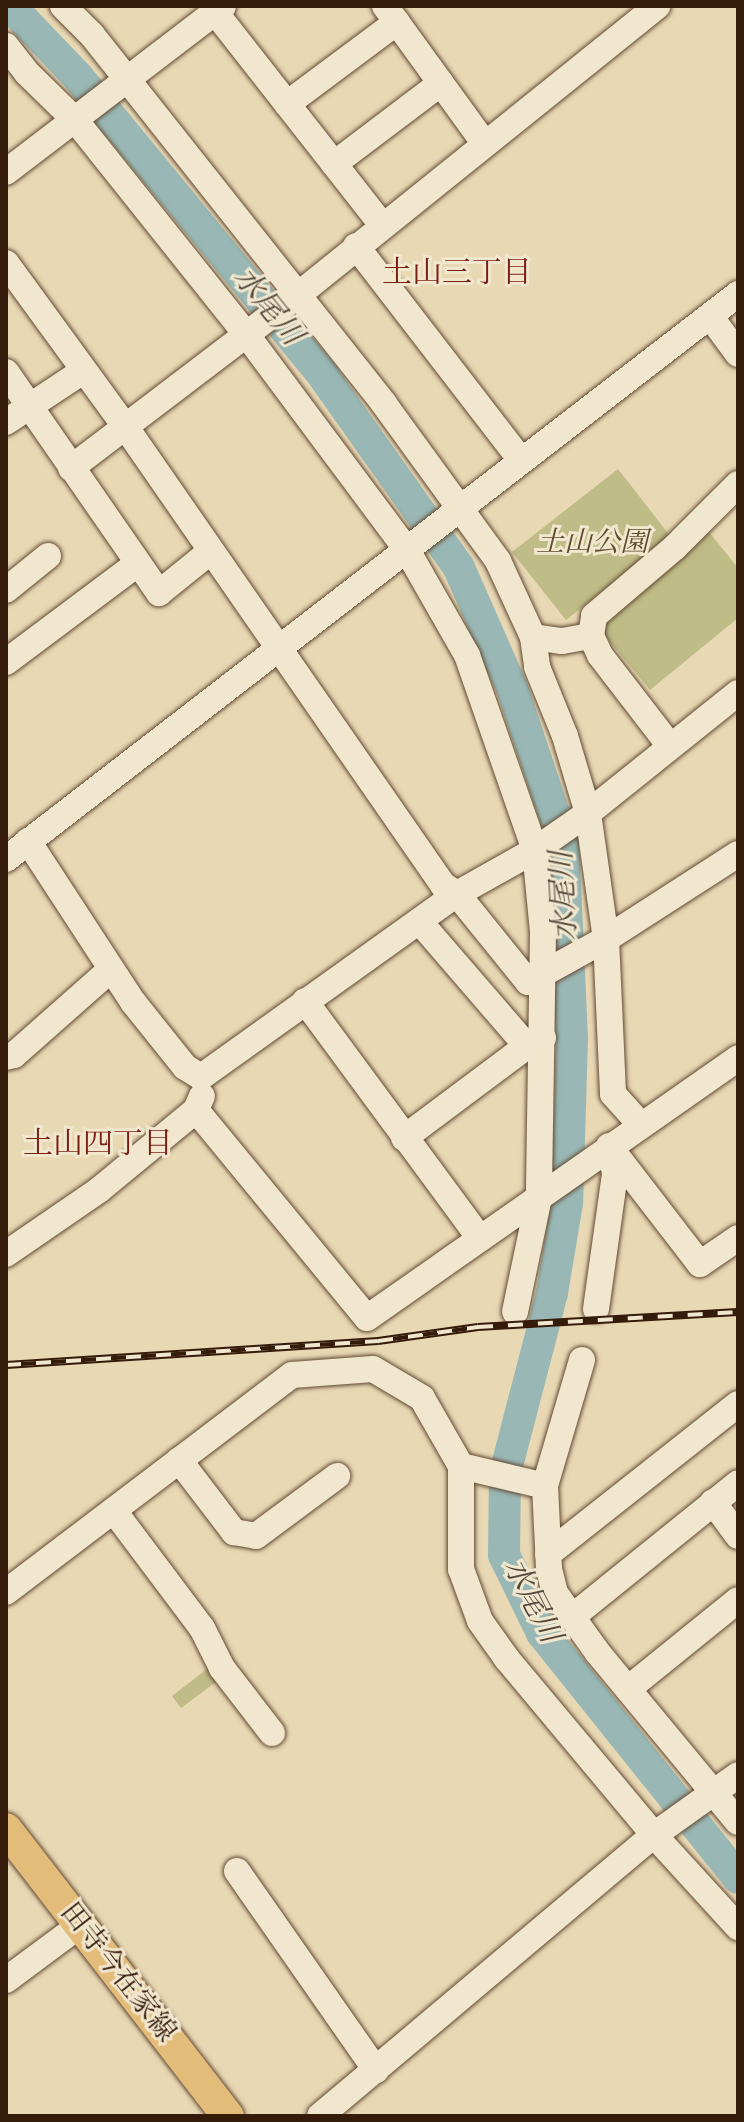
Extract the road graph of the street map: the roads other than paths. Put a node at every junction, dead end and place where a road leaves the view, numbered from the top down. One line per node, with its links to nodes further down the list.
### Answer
1 (63, 6): 6 (street)
2 (657, 6): 10 (street)
3 (208, 11): 6 (street); 8 (street)
4 (391, 14): 7 (street); 8 (street)
5 (6, 46): 9 (street)
6 (126, 80): 9 (street); 17 (street)
7 (441, 83): 10 (street); 11 (street)
8 (287, 104): 11 (street)
9 (76, 121): 12 (street); 19 (street)
10 (484, 143): 13 (street)
11 (334, 164): 13 (street)
12 (6, 172)
13 (382, 225): 14 (street)
14 (356, 246): 17 (street); 26 (street)
15 (6, 263): 21 (street)
16 (738, 294): 18 (street)
17 (298, 295): 19 (street); 29 (street)
18 (710, 316): 20 (street); 26 (street)
19 (246, 334): 25 (street); 30 (street)
20 (738, 354)
21 (83, 371): 23 (street); 25 (street)
22 (6, 372): 23 (street)
23 (29, 407): 24 (street); 27 (street)
24 (6, 422)
25 (127, 429): 27 (street); 31 (street)
26 (521, 460): 29 (street)
27 (71, 468): 33 (street)
28 (738, 484): 35 (street)
29 (460, 511): 30 (street); 36 (street)
30 (407, 550): 37 (street); 43 (street)
31 (211, 551): 33 (street); 37 (street)
32 (48, 556): 34 (street)
33 (137, 564): 38 (street)
34 (6, 590)
35 (591, 636): 36 (street); 40 (street)
36 (533, 637): 41 (street)
37 (277, 648): 42 (street); 46 (street)
38 (6, 662)
39 (738, 693): 40 (street)
40 (670, 746): 41 (street)
41 (588, 813): 43 (street); 48 (street)
42 (28, 841): 45 (street); 49 (street)
43 (535, 850): 46 (street); 50 (street)
44 (738, 854): 48 (street)
45 (6, 859)
46 (457, 894): 47 (street); 50 (street)
47 (419, 921): 51 (street); 52 (street)
48 (606, 939): 50 (street); 57 (street)
49 (110, 970): 53 (street); 55 (street)
50 (544, 976): 52 (street)
51 (305, 1001): 55 (street); 58 (street)
52 (535, 1042): 58 (street); 60 (street)
53 (6, 1057)
54 (738, 1058): 57 (street)
55 (201, 1077): 56 (street)
56 (196, 1110): 61 (street); 63 (street)
57 (640, 1124): 59 (street)
58 (404, 1138): 61 (street)
59 (609, 1146): 60 (street); 62 (street); 64 (street)
60 (539, 1197): 61 (street); 65 (street)
61 (480, 1238)
62 (738, 1238)
63 (6, 1254)
64 (596, 1309)
65 (515, 1312)
66 (582, 1360): 72 (street)
67 (738, 1404): 76 (street)
68 (179, 1460): 69 (street); 70 (street); 74 (street)
69 (461, 1466): 72 (street); 86 (street)
70 (337, 1476)
71 (738, 1483): 73 (street)
72 (545, 1486): 76 (street)
73 (713, 1502): 75 (street); 79 (street)
74 (114, 1511): 77 (street); 81 (street)
75 (738, 1536)
76 (548, 1554): 79 (street)
77 (6, 1592)
78 (738, 1600): 80 (street)
79 (572, 1617): 80 (street)
80 (628, 1689): 83 (street)
81 (272, 1733)
82 (738, 1775): 83 (street)
83 (714, 1793): 84 (street); 86 (street)
84 (738, 1822)
85 (6, 1829): 88 (main road, 田寺今在家線)
86 (654, 1835): 89 (street); 91 (street)
87 (237, 1871): 91 (street)
88 (80, 1925): 90 (street); 92 (main road, 田寺今在家線)
89 (738, 1927)
90 (6, 1980)
91 (376, 2070): 93 (street)
92 (228, 2116)
93 (320, 2116)

